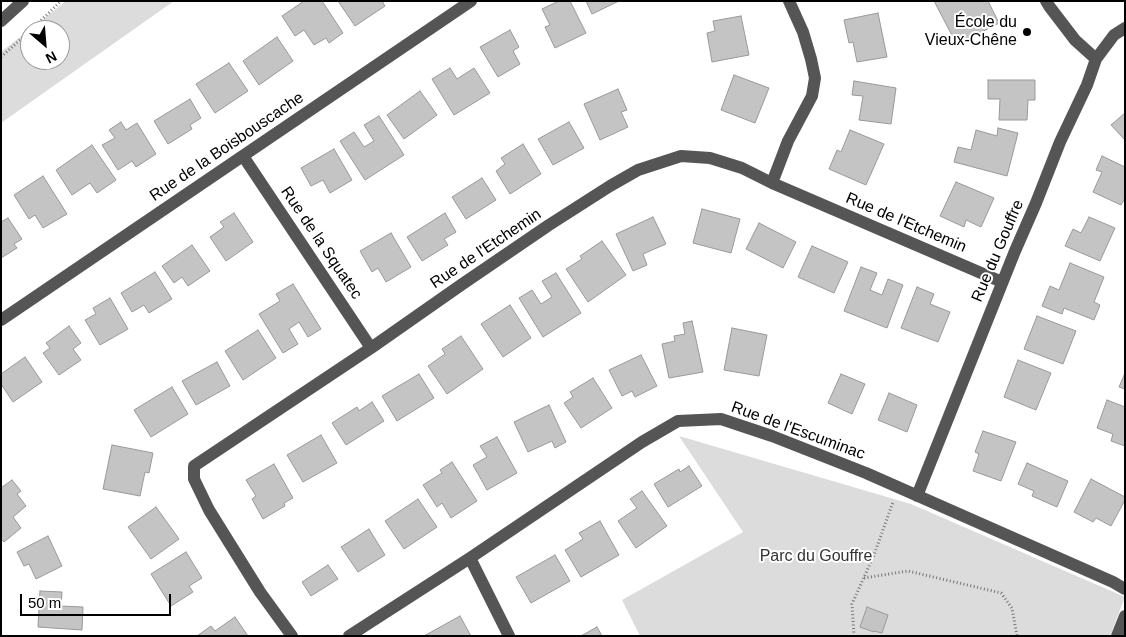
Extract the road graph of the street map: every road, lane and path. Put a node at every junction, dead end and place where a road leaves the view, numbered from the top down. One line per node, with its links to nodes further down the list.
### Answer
1 (23, 1): 7 (street)
2 (61, 1): 6 (path)
3 (471, 1): 12 (street, Rue de la Boisbouscache)
4 (789, 1): 13 (street)
5 (1046, 1): 11 (street)
6 (42, 20)
7 (1, 21)
8 (1125, 28): 11 (street, Rue du Gouffre)
9 (20, 41): 10 (path)
10 (1, 57)
11 (1096, 59): 14 (street, Rue du Gouffre)
12 (243, 156): 15 (street, Rue de la Boisbouscache); 16 (street, Rue de la Squatec)
13 (772, 183): 14 (street, Rue de l'Etchemin); 16 (street, Rue de l'Etchemin)
14 (1002, 282): 18 (street, Rue du Gouffre)
15 (1, 320)
16 (371, 348): 23 (street, Rue de l'Etchemin)
17 (898, 488): 18 (street, Rue de l'Escuminac); 19 (street, Rue de l'Escuminac); 20 (path)
18 (917, 496): 21 (street, Rue de l'Escuminac)
19 (470, 558): 24 (street, Rue de l'Escuminac); 25 (street)
20 (864, 578): 26 (path); 27 (path)
21 (1125, 589)
22 (1125, 616): 28 (street)
23 (292, 636)
24 (349, 636)
25 (509, 636)
26 (854, 636)
27 (1017, 636)
28 (1117, 636)

